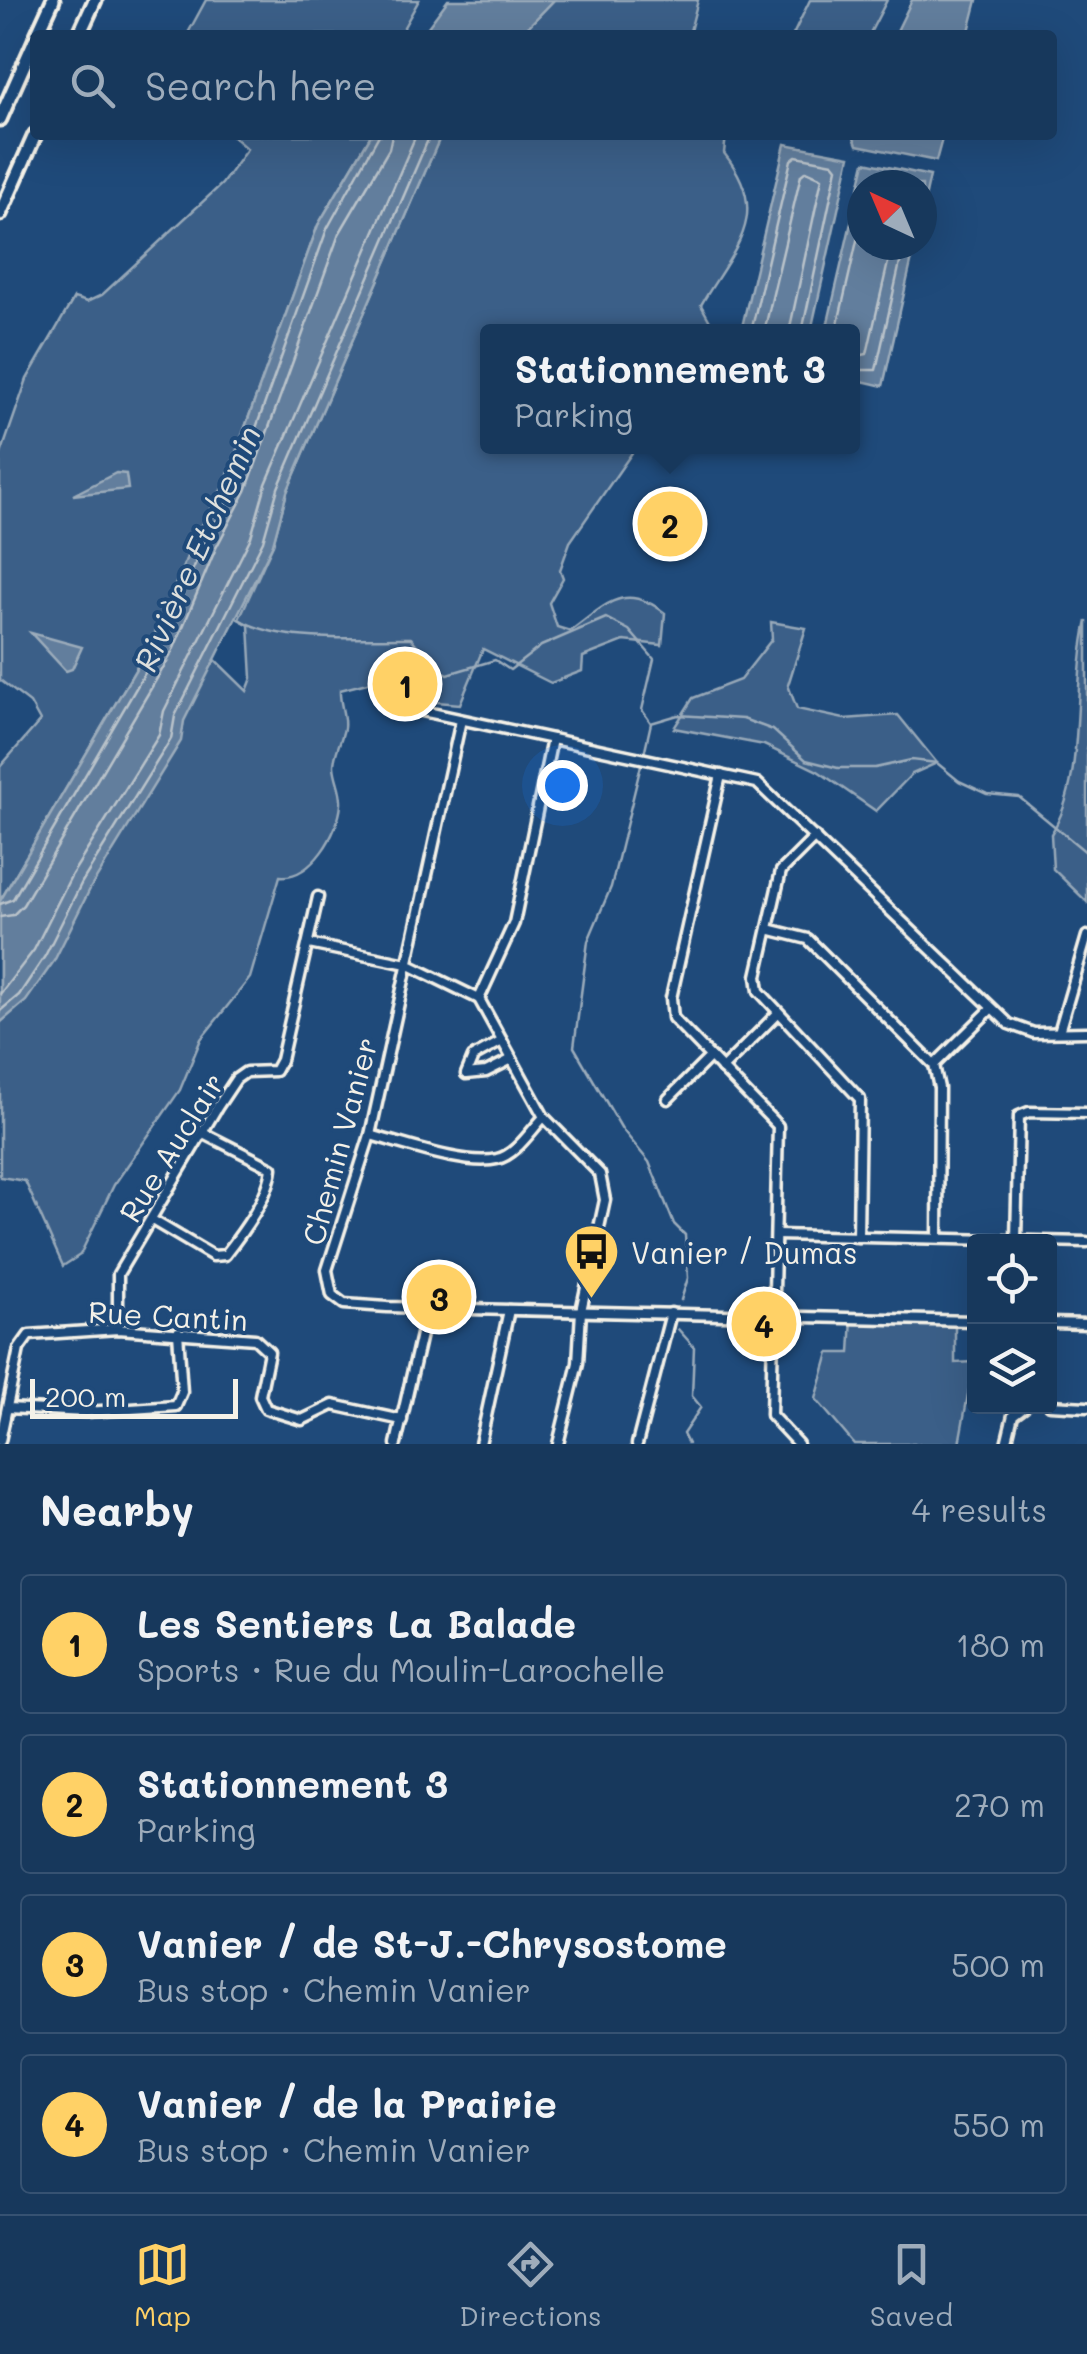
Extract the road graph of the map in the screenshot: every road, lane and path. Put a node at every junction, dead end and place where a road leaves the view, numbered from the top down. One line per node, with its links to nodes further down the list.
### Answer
1 (53, 0): 3 (highway)
2 (95, 0): 4 (highway)
3 (40, 30)
4 (81, 30)
5 (30, 52): 6 (highway)
6 (0, 119)
7 (33, 140): 8 (highway)
8 (0, 214)
9 (385, 704): 10 (street)
10 (461, 720): 11 (street); 18 (street, Chemin Vanier)
11 (552, 739): 12 (street); 19 (street)
12 (720, 776): 13 (street); 25 (street)
13 (815, 838): 15 (street); 20 (street)
14 (318, 897): 17 (street, Rue Auclair)
15 (768, 929): 21 (street); 27 (street)
16 (1087, 936): 22 (street)
17 (309, 944): 18 (street); 32 (street, Rue Auclair)
18 (407, 964): 19 (street); 33 (street, Chemin Vanier)
19 (479, 999): 24 (street)
20 (991, 1009): 22 (street); 27 (street)
21 (776, 1015): 28 (street); 37 (street)
22 (1060, 1032): 23 (street)
23 (1087, 1032)
24 (502, 1041): 26 (street); 26 (street)
25 (710, 1057): 28 (street); 29 (street)
26 (512, 1059): 31 (street)
27 (934, 1064): 38 (street)
28 (722, 1069): 36 (street)
29 (668, 1098)
30 (1087, 1113): 35 (street)
31 (544, 1117): 33 (street); 44 (street)
32 (203, 1132): 34 (street, Rue Auclair); 34 (street)
33 (370, 1135): 42 (street, Chemin Vanier)
34 (152, 1220): 50 (street, Rue Auclair)
35 (1016, 1234)
36 (776, 1235): 37 (street); 46 (street)
37 (858, 1237): 38 (street)
38 (938, 1238): 39 (street)
39 (967, 1239)
40 (1057, 1241): 41 (street)
41 (1087, 1242)
42 (426, 1308): 43 (street, Chemin Vanier); 56 (street)
43 (508, 1310): 44 (street, Chemin Vanier); 59 (street)
44 (580, 1311): 45 (street, Chemin Vanier); 60 (street)
45 (671, 1314): 46 (street, Chemin Vanier); 61 (street)
46 (774, 1316): 47 (street, Chemin Vanier); 62 (street)
47 (967, 1321)
48 (1057, 1323): 49 (street)
49 (1087, 1324)
50 (118, 1330): 51 (street, Rue Cantin); 54 (street, Rue Cantin)
51 (178, 1332): 54 (street); 56 (street, Rue Cantin)
52 (1057, 1405): 53 (street)
53 (1087, 1407)
54 (7, 1408): 57 (street, Rue Cantin)
55 (1014, 1414): 63 (street)
56 (402, 1420): 58 (street)
57 (0, 1441)
58 (396, 1444)
59 (480, 1444)
60 (558, 1444)
61 (637, 1444)
62 (798, 1444)
63 (1006, 1444)

